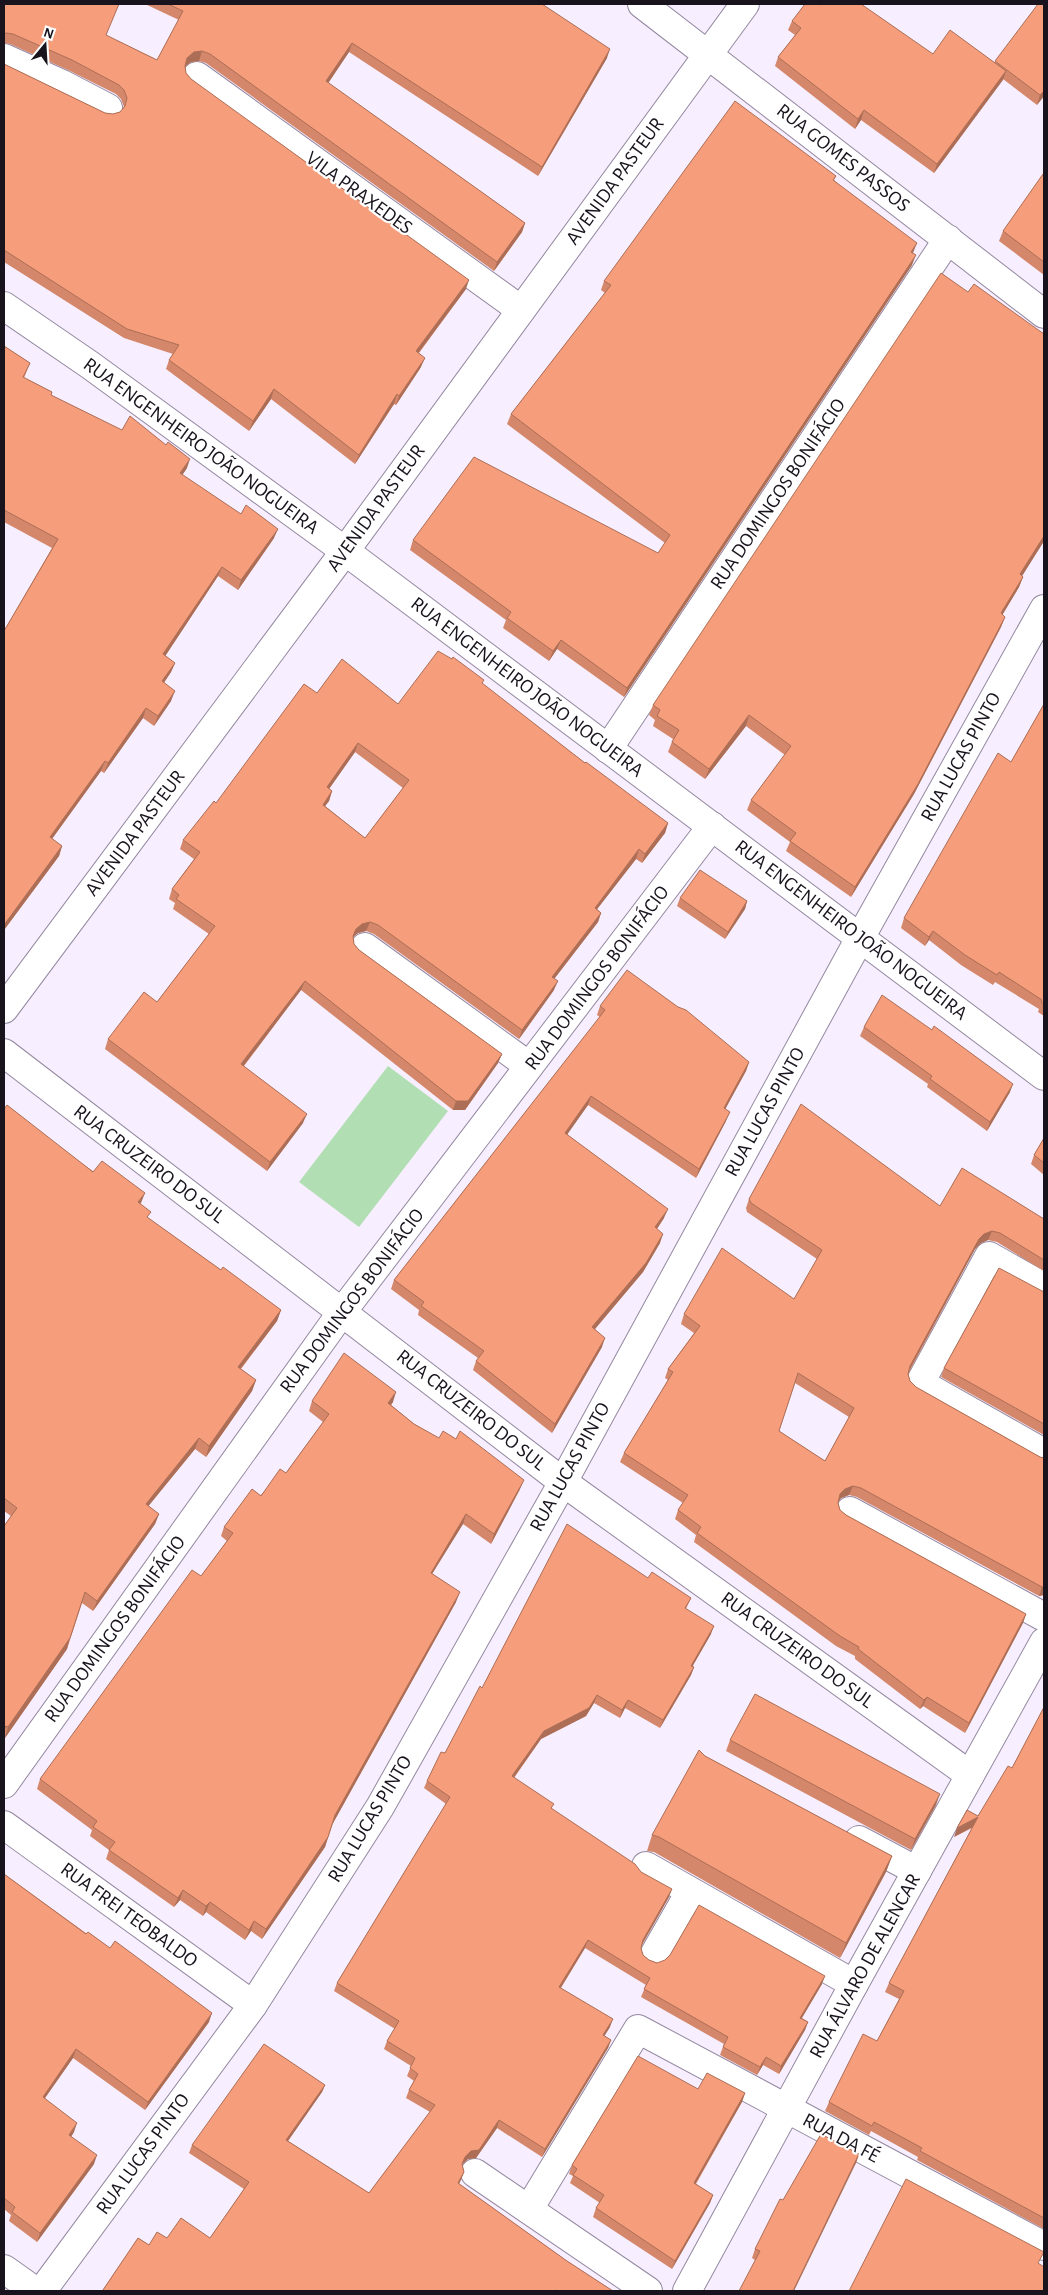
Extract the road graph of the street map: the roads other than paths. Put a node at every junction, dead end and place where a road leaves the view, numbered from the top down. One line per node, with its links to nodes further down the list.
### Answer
1 (642, 4): 3 (street, RUA GOMES PASSOS)
2 (745, 4): 3 (street, AVENIDA PASTEUR)
3 (708, 53): 7 (street, RUA GOMES PASSOS); 9 (street, AVENIDA PASTEUR)
4 (4, 58): 6 (street)
5 (197, 76): 9 (street, VILA PRAXEDES)
6 (108, 108)
7 (948, 239): 10 (street, RUA GOMES PASSOS); 13 (street, RUA DOMINGOS BONIFÁCIO)
8 (4, 306): 11 (street, RUA ENGENHEIRO JOÃO NOGUEIRA)
9 (521, 310): 11 (street, AVENIDA PASTEUR)
10 (1044, 314)
11 (345, 551): 13 (street, RUA ENGENHEIRO JOÃO NOGUEIRA); 17 (street, AVENIDA PASTEUR)
12 (1044, 609): 15 (street, RUA LUCAS PINTO)
13 (608, 748): 14 (street, RUA ENGENHEIRO JOÃO NOGUEIRA)
14 (712, 826): 15 (street, RUA ENGENHEIRO JOÃO NOGUEIRA); 19 (street, RUA DOMINGOS BONIFÁCIO)
15 (860, 938): 20 (street, RUA ENGENHEIRO JOÃO NOGUEIRA); 24 (street, RUA LUCAS PINTO)
16 (365, 947): 19 (street)
17 (4, 1010)
18 (4, 1053): 22 (street, RUA CRUZEIRO DO SUL)
19 (529, 1066): 22 (street, RUA DOMINGOS BONIFÁCIO)
20 (1044, 1076)
21 (1044, 1288): 23 (street)
22 (342, 1312): 24 (street, RUA CRUZEIRO DO SUL); 29 (street, RUA DOMINGOS BONIFÁCIO)
23 (1044, 1453)
24 (563, 1482): 28 (street, RUA CRUZEIRO DO SUL); 37 (street, RUA LUCAS PINTO)
25 (850, 1511): 26 (street)
26 (1044, 1617)
27 (1044, 1642): 28 (street, RUA ÁLVARO DE ALENCAR)
28 (970, 1775): 33 (street, RUA ÁLVARO DE ALENCAR)
29 (4, 1784)
30 (4, 1825): 37 (street, RUA FREI TEOBALDO)
31 (838, 1829): 33 (street)
32 (646, 1866): 34 (street)
33 (917, 1872): 36 (street, RUA ÁLVARO DE ALENCAR)
34 (690, 1892): 35 (street); 36 (street)
35 (654, 1955)
36 (854, 1984): 38 (street, RUA ÁLVARO DE ALENCAR)
37 (253, 2005): 44 (street, RUA LUCAS PINTO)
38 (787, 2109): 40 (street, RUA DA FÉ); 41 (street, RUA DA FÉ); 46 (street, RUA ÁLVARO DE ALENCAR)
39 (475, 2173): 40 (street)
40 (529, 2210): 45 (street)
41 (1044, 2246)
42 (4, 2269): 43 (street)
43 (35, 2291)
44 (42, 2291)
45 (648, 2291)
46 (686, 2291)

